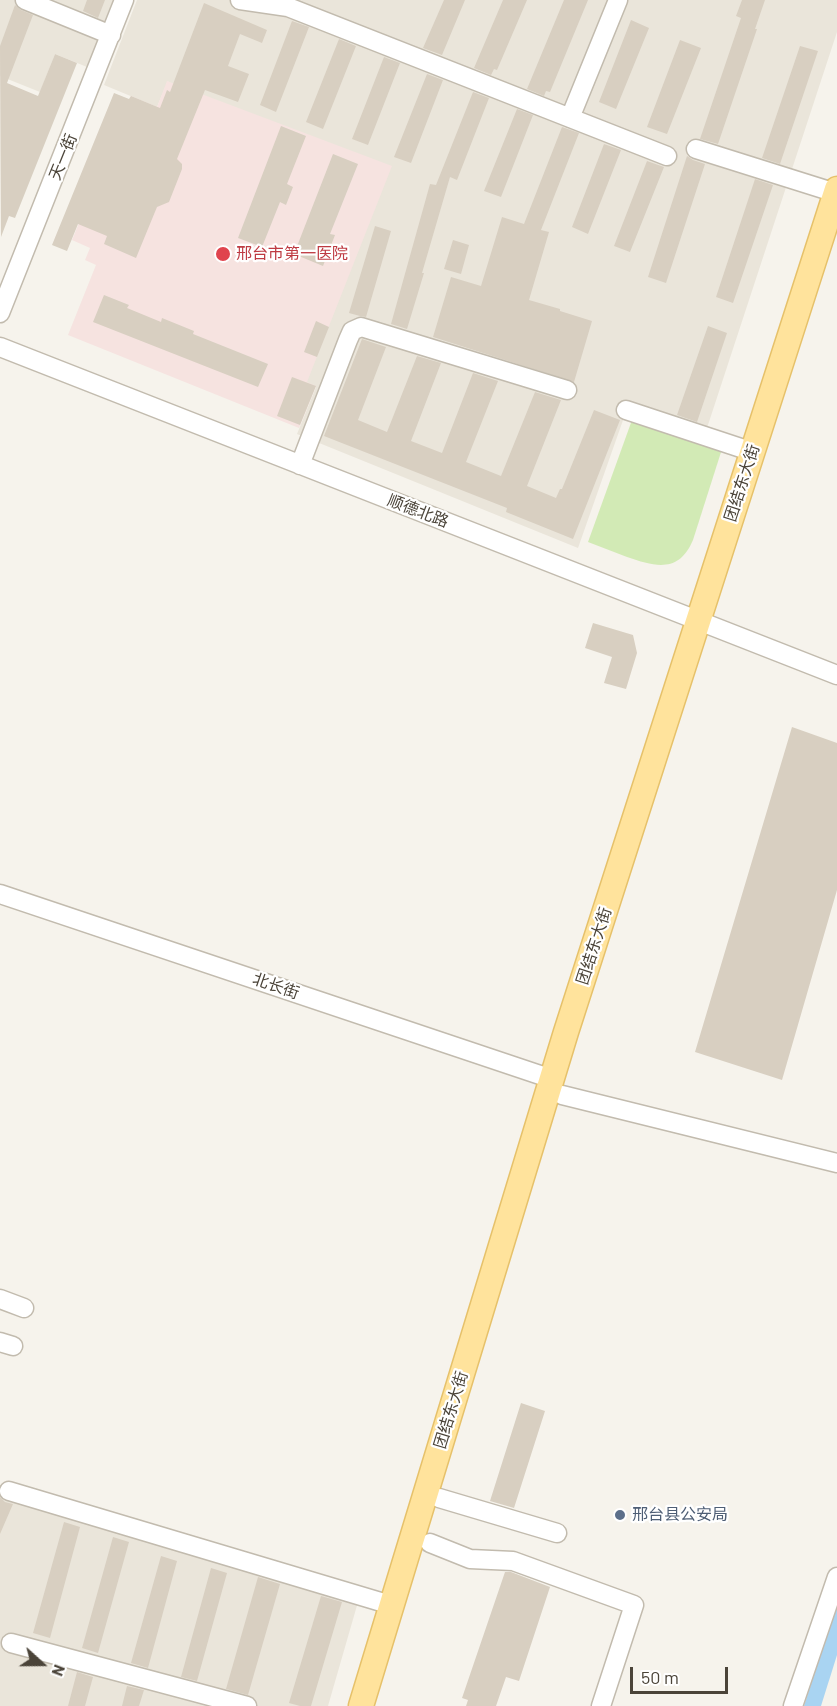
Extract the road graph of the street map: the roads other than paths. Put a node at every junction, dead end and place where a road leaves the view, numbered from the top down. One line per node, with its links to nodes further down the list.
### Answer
1 (25, 0): 5 (street)
2 (124, 0): 5 (street, 天一街)
3 (240, 0): 6 (street)
4 (618, 0): 6 (street)
5 (111, 35): 11 (street, 天一街)
6 (570, 118): 8 (street)
7 (696, 149): 9 (street)
8 (667, 156)
9 (836, 191): 15 (main road, 团结东大街)
10 (837, 238): 17 (main road, 团结东大街)
11 (0, 313)
12 (0, 347): 16 (street, 顺德北路)
13 (567, 390): 16 (street)
14 (626, 410): 15 (street)
15 (753, 452): 17 (main road, 团结东大街)
16 (300, 465): 17 (street, 顺德北路)
17 (705, 624): 18 (street, 顺德北路); 20 (main road, 团结东大街)
18 (837, 675)
19 (0, 894): 20 (street, 北长街)
20 (557, 1087): 21 (street, 北长街); 25 (main road, 团结东大街); 29 (main road, 团结东大街)
21 (837, 1163)
22 (0, 1299): 23 (street)
23 (24, 1308)
24 (9, 1491): 29 (street)
25 (439, 1498): 26 (street); 33 (main road, 团结东大街)
26 (557, 1533)
27 (430, 1542): 34 (street)
28 (837, 1577): 35 (street)
29 (391, 1605): 32 (main road, 团结东大街)
30 (11, 1643): 31 (street)
31 (247, 1706)
32 (361, 1706)
33 (377, 1706)
34 (601, 1706)
35 (793, 1706)

